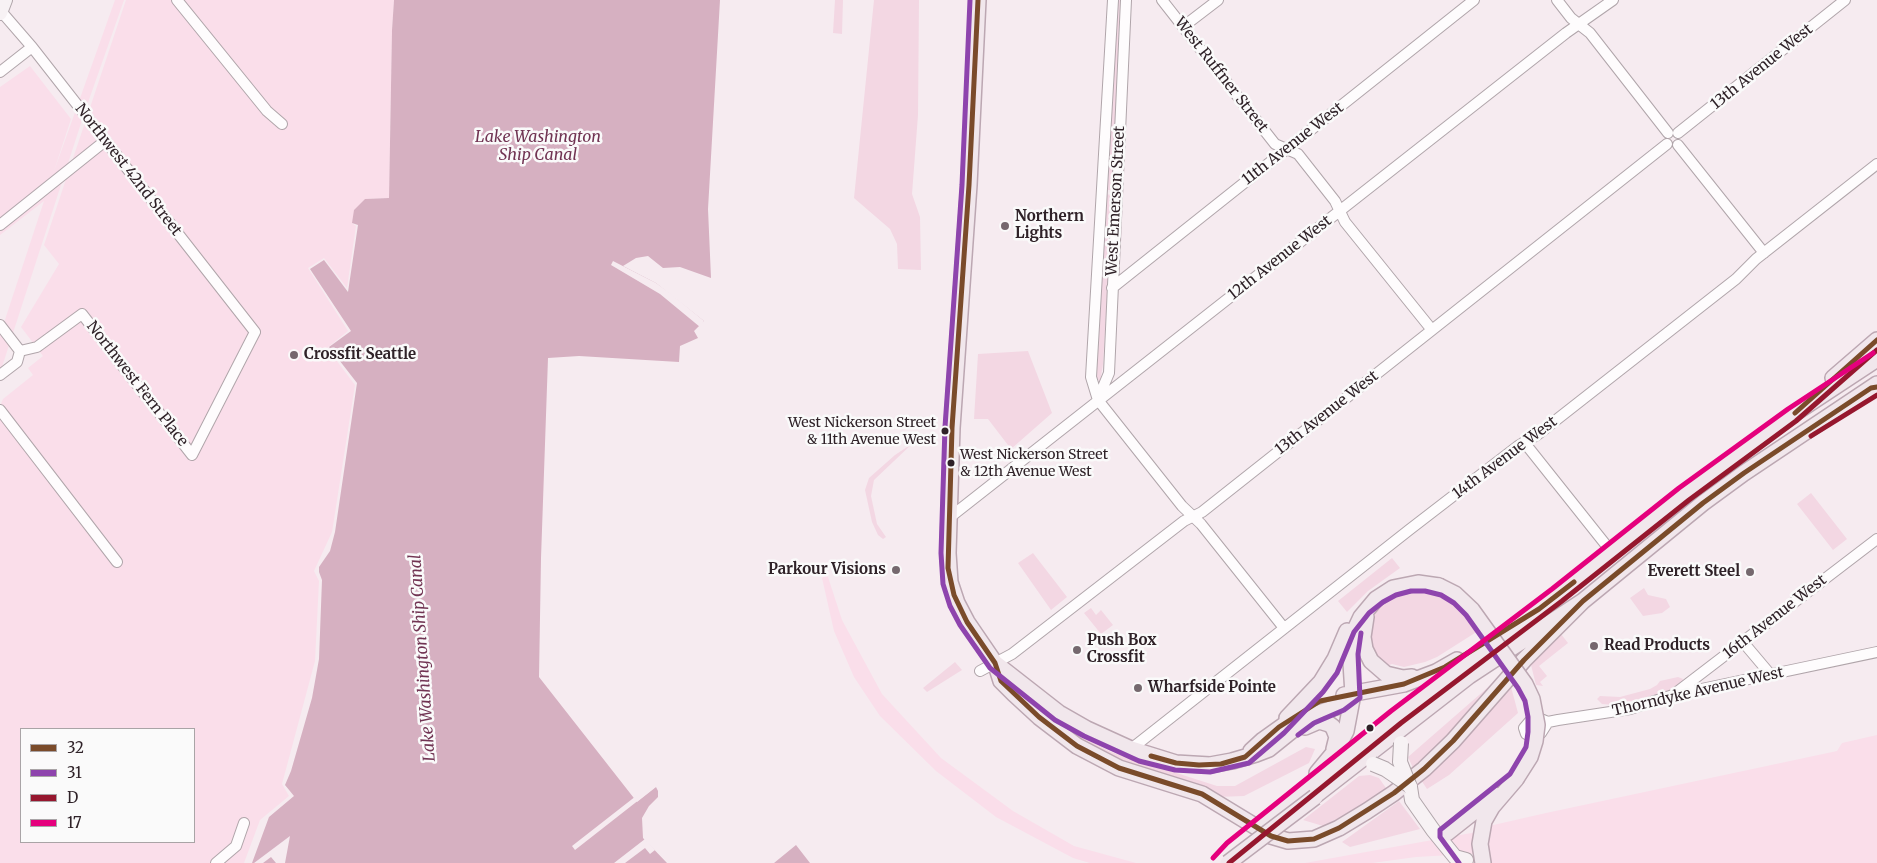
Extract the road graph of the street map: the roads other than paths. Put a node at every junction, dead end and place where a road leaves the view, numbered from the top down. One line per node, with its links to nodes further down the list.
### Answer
1 (5, 0): 12 (main road)
2 (177, 0): 17 (street)
3 (978, 0): 40 (main road)
4 (1113, 0): 34 (street, West Emerson Street)
5 (1126, 0): 26 (street, West Emerson Street)
6 (1162, 0): 14 (street, West Ruffner Street)
7 (1218, 0): 14 (street)
8 (1474, 0): 21 (street, 11th Avenue West)
9 (1556, 0): 13 (street)
10 (1613, 0): 13 (street, 12th Avenue West)
11 (1845, 0): 18 (street, 13th Avenue West)
12 (0, 11): 15 (street, Northwest 42nd Street)
13 (1579, 24): 18 (street); 23 (street, 12th Avenue West)
14 (1184, 26): 21 (street, West Ruffner Street)
15 (32, 47): 16 (street); 19 (street, Northwest 42nd Street)
16 (0, 72)
17 (282, 124)
18 (1673, 133): 20 (street)
19 (105, 141): 24 (street); 38 (street, Northwest 42nd Street)
20 (1673, 144): 25 (street); 28 (street, 13th Avenue West)
21 (1288, 148): 23 (street, West Ruffner Street); 26 (street, 11th Avenue West)
22 (1877, 164): 25 (street, 14th Avenue West)
23 (1340, 211): 28 (street, West Ruffner Street); 34 (street, 12th Avenue West)
24 (0, 225)
25 (1764, 253): 37 (street, 14th Avenue West)
26 (1112, 288): 34 (street, West Emerson Street)
27 (0, 325): 30 (street)
28 (1432, 330): 39 (street, 13th Avenue West)
29 (1877, 340): 36 (main road)
30 (20, 351): 32 (street); 38 (street, Northwest Fern Place)
31 (1877, 359): 36 (main road)
32 (0, 375)
33 (1875, 389): 44 (main road)
34 (1098, 400): 39 (street, West Emerson Street); 40 (street, 12th Avenue West)
35 (0, 410): 43 (street)
36 (1792, 415): 42 (main road)
37 (1524, 442): 42 (street); 47 (street, 14th Avenue West)
38 (192, 455)
39 (1193, 516): 47 (street, West Emerson Street); 50 (street, 13th Avenue West)
40 (949, 518): 50 (main road)
41 (1877, 538): 48 (street, 16th Avenue West)
42 (1613, 551): 46 (main road)
43 (117, 562)
44 (1583, 601): 50 (main road); 56 (main road)
45 (1373, 602): 53 (main road); 54 (main road); 58 (main road); 62 (main road, bridge)
46 (1538, 609): 53 (main road); 64 (main road)
47 (1284, 628): 59 (street, 14th Avenue West)
48 (1743, 642): 52 (street); 55 (street, 16th Avenue West)
49 (1877, 652): 52 (street, Thorndyke Avenue West)
50 (995, 663): 51 (street, 13th Avenue West); 59 (main road)
51 (980, 671)
52 (1770, 674): 55 (street, Thorndyke Avenue West)
53 (1428, 676): 54 (main road)
54 (1353, 694): 58 (main road); 60 (main road)
55 (1673, 695): 57 (street, Thorndyke Avenue West)
56 (1441, 696): 61 (main road); 63 (main road, bridge)
57 (1548, 722)
58 (1284, 731): 59 (main road); 60 (main road)
59 (1131, 750)
60 (1330, 758): 64 (main road)
61 (1340, 777): 63 (main road, bridge); 64 (main road)
62 (1516, 779): 66 (main road); 71 (main road)
63 (1410, 787): 66 (main road); 67 (main road)
64 (1309, 790): 69 (main road); 70 (main road, bridge)
65 (244, 823): 68 (street)
66 (1447, 833): 67 (main road)
67 (1467, 861)
68 (216, 863)
69 (1218, 863)
70 (1228, 863)
71 (1483, 863)

